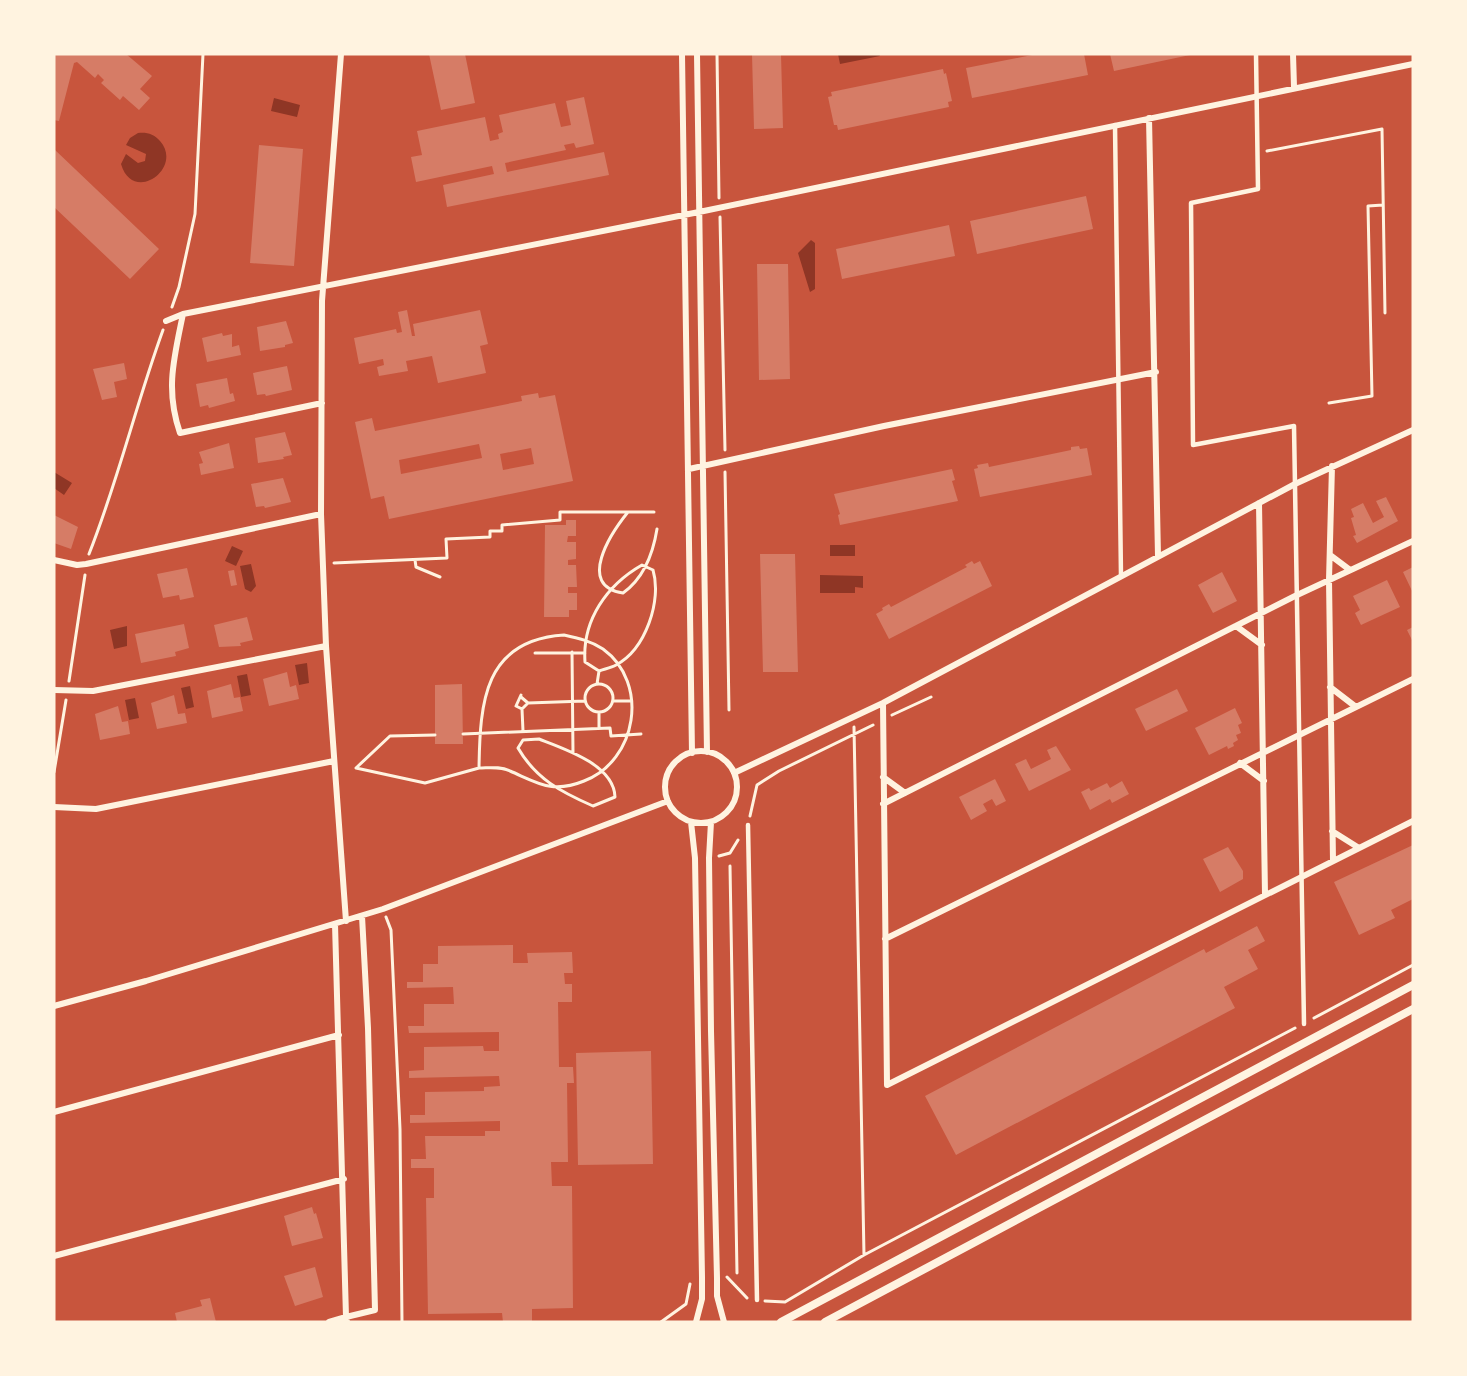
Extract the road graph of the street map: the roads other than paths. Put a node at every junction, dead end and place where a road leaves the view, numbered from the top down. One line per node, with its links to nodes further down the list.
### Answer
1 (341, 54): 13 (street)
2 (682, 54): 12 (street)
3 (697, 54): 11 (street)
4 (1256, 54): 8 (street)
5 (1293, 54): 7 (street)
6 (1413, 64): 7 (street)
7 (1294, 87): 8 (street)
8 (1257, 95): 9 (street); 23 (street)
9 (1149, 118): 10 (street); 16 (street)
10 (1115, 125): 11 (street); 17 (street)
11 (699, 212): 12 (street); 20 (street)
12 (684, 214): 13 (street); 22 (street)
13 (324, 287): 14 (street); 18 (street)
14 (183, 314): 15 (street); 18 (street)
15 (166, 321)
16 (1156, 372): 17 (street); 28 (street)
17 (1119, 380): 20 (street); 31 (street)
18 (322, 403): 25 (street)
19 (1413, 430): 21 (street)
20 (702, 466): 22 (street); 45 (street)
21 (1332, 466): 23 (street); 27 (street)
22 (689, 469): 47 (street)
23 (1295, 484): 24 (street); 33 (street)
24 (1259, 503): 28 (street); 34 (street)
25 (321, 514): 29 (street); 37 (street)
26 (1413, 541): 30 (street)
27 (1330, 555): 30 (street); 32 (street)
28 (1158, 556): 31 (street)
29 (54, 560)
30 (1350, 570): 32 (street)
31 (1121, 576): 41 (street)
32 (1329, 580): 33 (street); 39 (street)
33 (1295, 596): 34 (street); 44 (street)
34 (1261, 613): 35 (street); 36 (street)
35 (1236, 626): 36 (street); 53 (street)
36 (1262, 645): 46 (street)
37 (326, 646): 40 (street); 48 (street)
38 (1413, 680): 42 (street)
39 (1330, 687): 42 (street); 43 (street)
40 (54, 690)
41 (883, 703): 50 (street); 51 (street)
42 (1356, 707): 43 (street)
43 (1330, 719): 44 (street); 61 (street)
44 (1299, 734): 46 (street); 64 (street)
45 (707, 752): 47 (street); 50 (street)
46 (1264, 752): 49 (street); 52 (street)
47 (692, 753): 54 (street)
48 (334, 761): 56 (street); 67 (street)
49 (1240, 763): 52 (street); 69 (street)
50 (734, 773): 59 (street)
51 (883, 777): 53 (street); 55 (street)
52 (1264, 781): 65 (street)
53 (905, 793): 55 (street)
54 (668, 801): 58 (street); 66 (street)
55 (883, 804): 69 (street)
56 (54, 807)
57 (1413, 821): 62 (street)
58 (691, 822): 59 (street); 81 (street)
59 (711, 822): 82 (street)
60 (748, 825): 78 (street)
61 (1332, 831): 62 (street); 63 (street)
62 (1359, 848): 63 (street)
63 (1333, 861): 64 (street)
64 (1301, 877): 65 (street); 73 (street)
65 (1265, 895): 69 (street)
66 (362, 916): 67 (street); 79 (street)
67 (346, 921): 68 (street)
68 (335, 924): 71 (street); 74 (street)
69 (885, 939)
70 (1413, 986): 83 (street)
71 (54, 1006)
72 (1413, 1009): 84 (street)
73 (1304, 1024)
74 (339, 1035): 75 (street); 76 (street)
75 (54, 1112)
76 (344, 1179): 77 (street); 79 (street)
77 (54, 1256)
78 (757, 1300)
79 (347, 1320): 80 (street)
80 (330, 1322)
81 (696, 1322)
82 (724, 1322)
83 (781, 1322)
84 (825, 1322)

